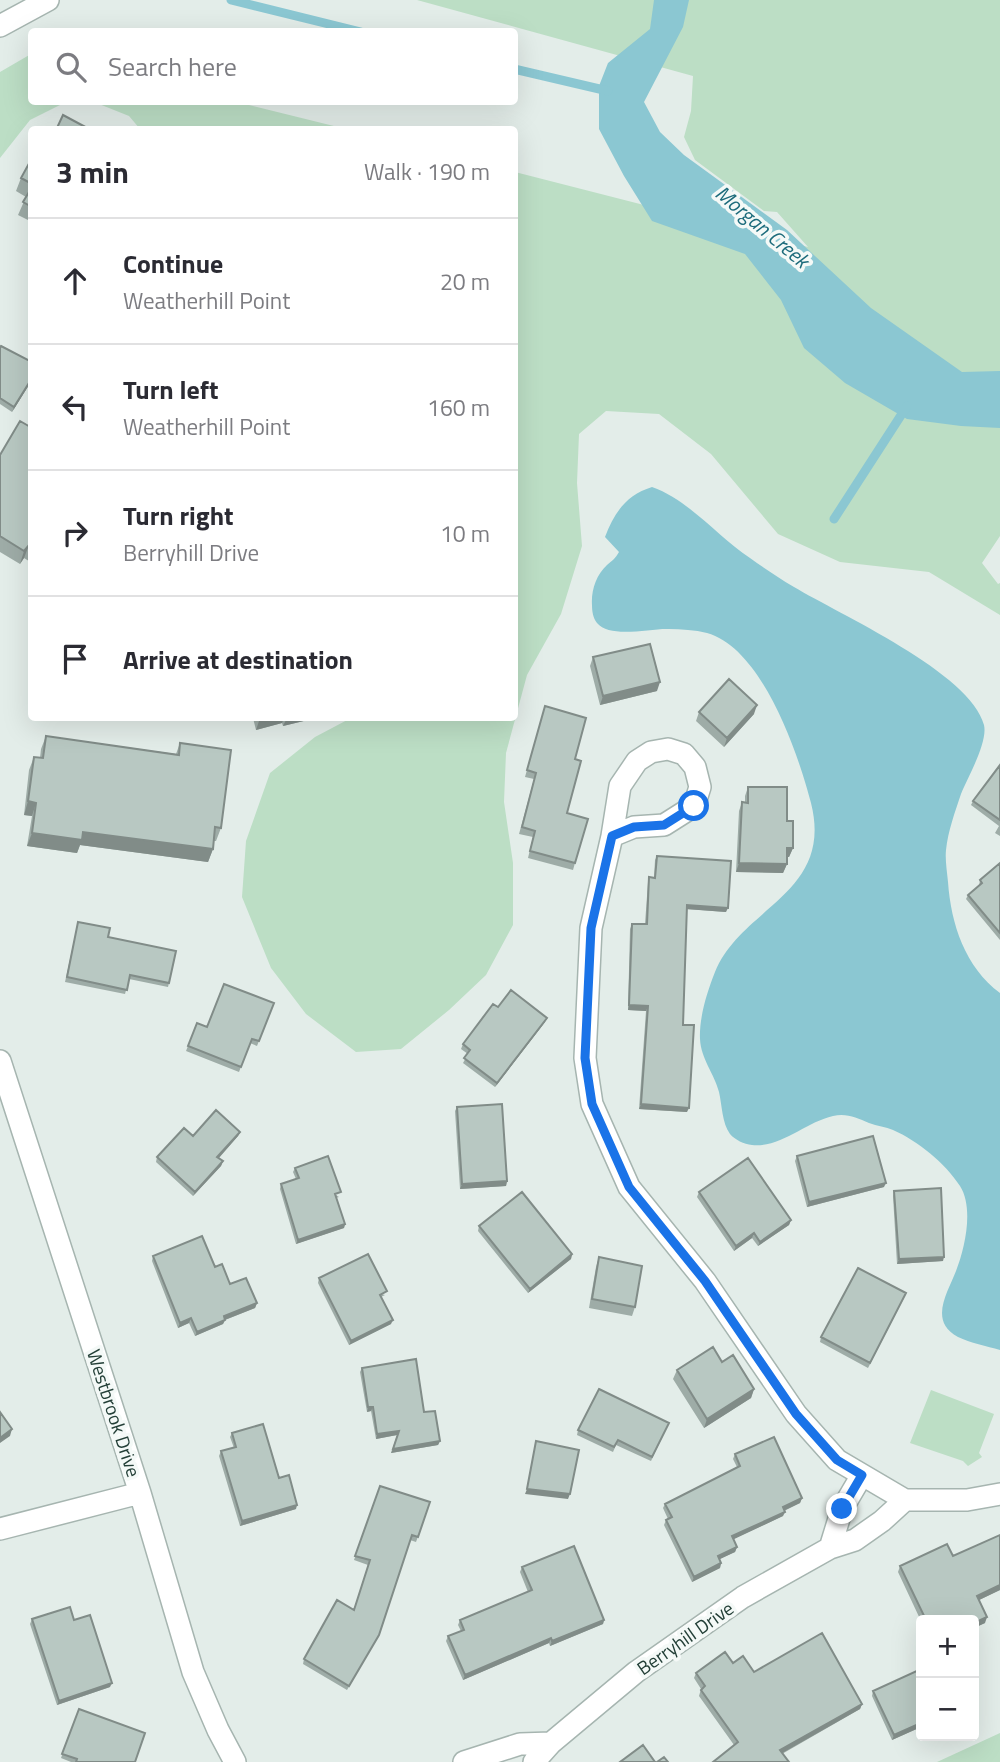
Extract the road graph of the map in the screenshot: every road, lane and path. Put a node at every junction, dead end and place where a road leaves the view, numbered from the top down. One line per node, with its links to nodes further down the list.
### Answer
1 (48, 0): 2 (street)
2 (0, 26)
3 (612, 836): 3 (street); 5 (street)
4 (0, 1061): 6 (street, Westbrook Drive)
5 (862, 1475): 8 (street); 10 (street)
6 (140, 1493): 9 (street); 12 (street, Westbrook Drive)
7 (1000, 1494): 8 (street)
8 (905, 1500): 10 (street, Berryhill Drive)
9 (0, 1529)
10 (830, 1548): 11 (street, Berryhill Drive)
11 (551, 1743): 13 (street); 14 (street, Berryhill Drive)
12 (235, 1762)
13 (464, 1762)
14 (534, 1762)

